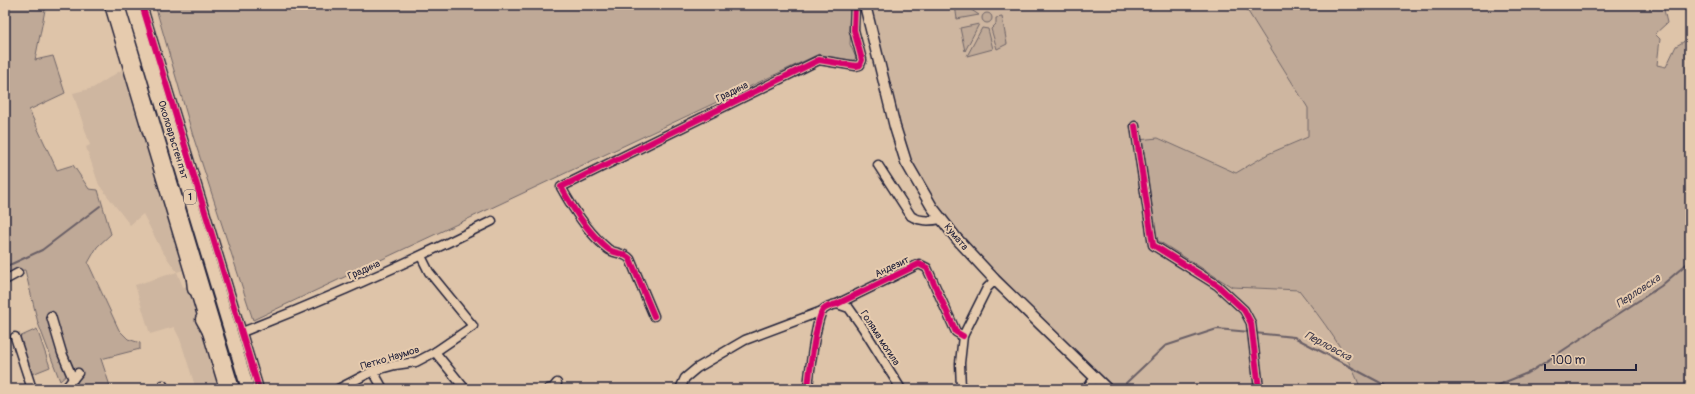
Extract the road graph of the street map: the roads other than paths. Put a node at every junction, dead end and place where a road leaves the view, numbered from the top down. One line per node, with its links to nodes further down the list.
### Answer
1 (109, 5): 16 (street)
2 (118, 5): 11 (highway, Околовръстен път / 1)
3 (132, 5): 34 (highway, Околовръстен път / 1)
4 (142, 5): 22 (street)
5 (855, 5): 20 (street, Градина)
6 (865, 5): 9 (main road, Кумата)
7 (1135, 126): 46 (street)
8 (878, 165): 9 (street)
9 (941, 218): 15 (main road, Кумата)
10 (492, 222): 12 (street, Градина)
11 (188, 237): 16 (highway); 26 (highway, Околовръстен път / 1)
12 (421, 256): 22 (street, Градина); 25 (street, Петко Наумов)
13 (18, 273): 14 (street)
14 (5, 280)
15 (995, 280): 23 (street); 28 (main road, Кумата)
16 (194, 289): 21 (street)
17 (837, 304): 18 (street); 23 (street, Андезит); 42 (street, Голяма могила)
18 (822, 311): 40 (street); 41 (street)
19 (51, 316): 31 (street)
20 (654, 316)
21 (202, 319): 26 (highway); 32 (street)
22 (242, 332): 35 (street)
23 (963, 336): 43 (street)
24 (16, 337): 30 (street)
25 (435, 352): 27 (street, Петко Наумов); 38 (street)
26 (226, 364): 33 (highway, Околовръстен път / 1)
27 (373, 371): 36 (street, Петко Наумов); 37 (street)
28 (1096, 378): 44 (street); 45 (main road, Кумата)
29 (557, 383): 39 (street)
30 (32, 389)
31 (65, 389)
32 (224, 389)
33 (233, 389)
34 (248, 389)
35 (259, 389)
36 (338, 389)
37 (383, 389)
38 (465, 389)
39 (548, 389)
40 (680, 389)
41 (808, 389)
42 (901, 389)
43 (961, 389)
44 (1086, 389)
45 (1107, 389)
46 (1259, 389)

